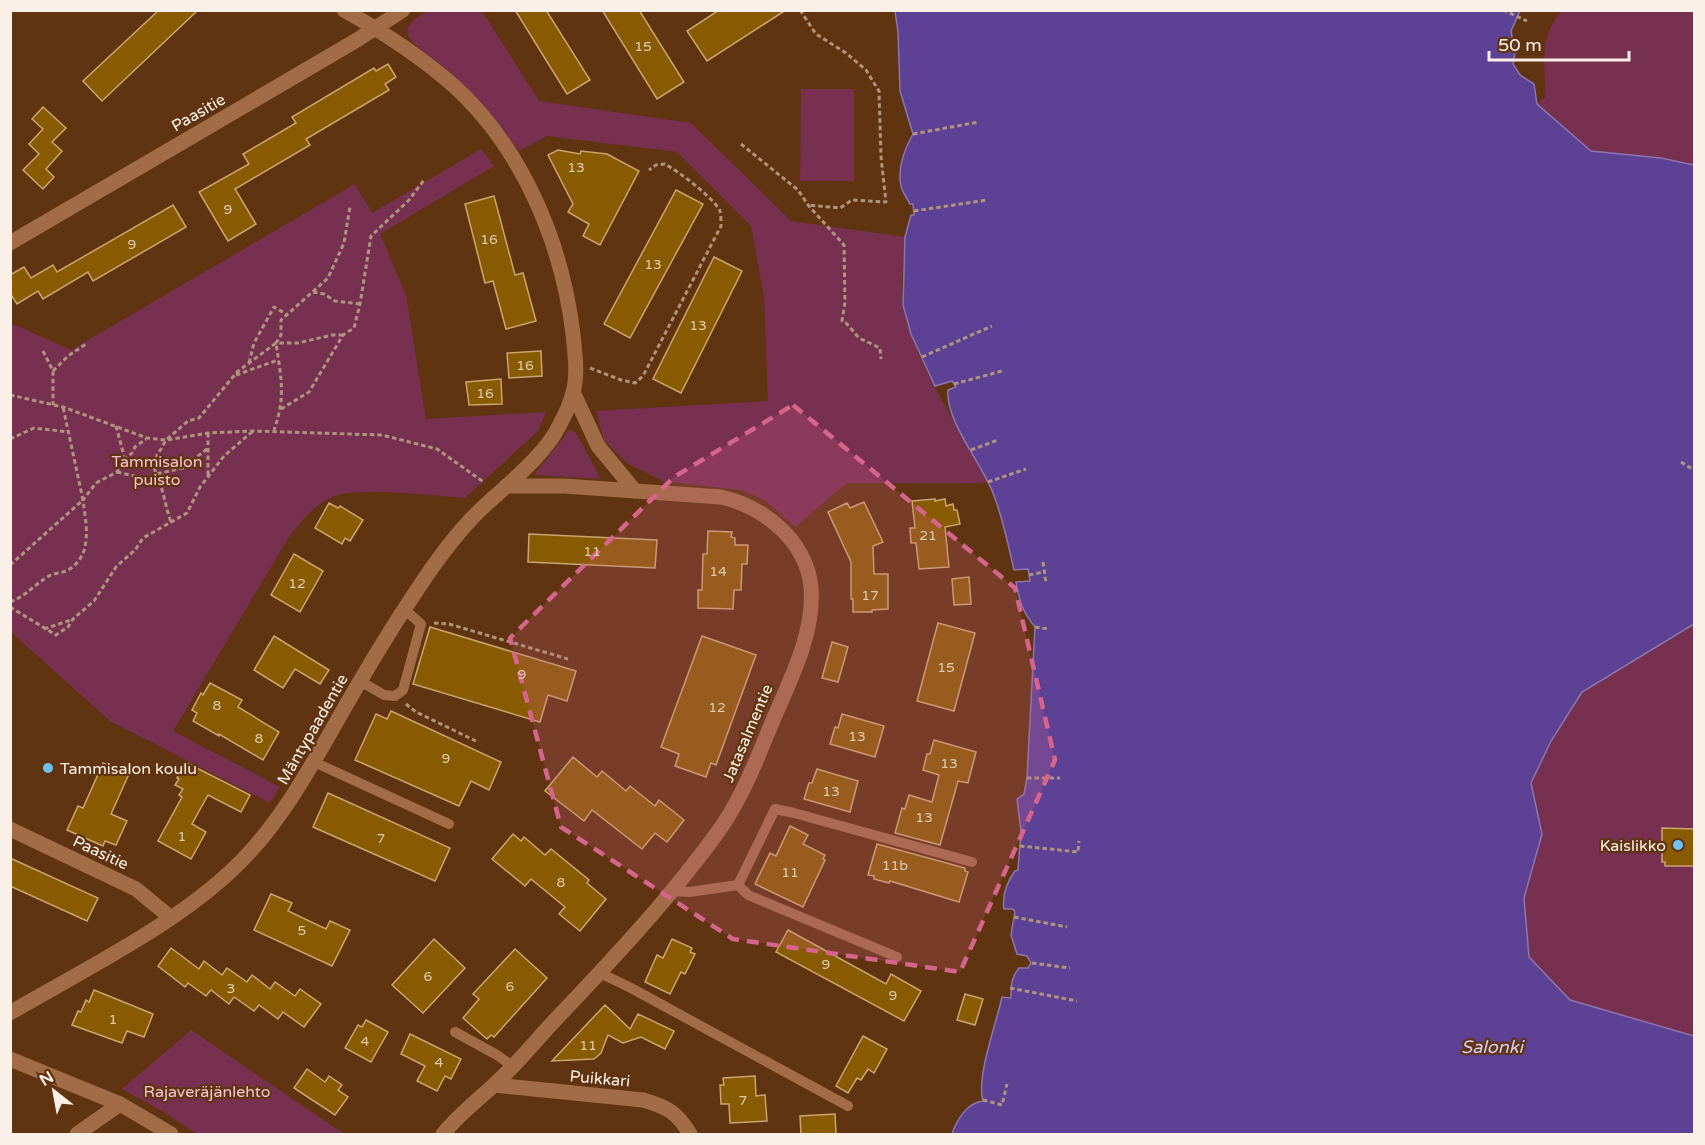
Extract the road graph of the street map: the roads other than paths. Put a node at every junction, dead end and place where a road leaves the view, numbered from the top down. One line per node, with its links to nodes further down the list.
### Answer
1 (344, 10): 3 (street, Mäntypaadentie)
2 (403, 10): 3 (street, Paasitie)
3 (375, 28): 4 (street, Paasitie); 5 (street, Mäntypaadentie)
4 (10, 243)
5 (573, 392): 6 (street, Mäntypaadentie); 7 (street, Mäntypaadentie)
6 (506, 486): 7 (street, Jatasalmentie); 8 (street, Mäntypaadentie)
7 (635, 491): 15 (street, Jatasalmentie)
8 (404, 609): 9 (street, Mäntypaadentie); 9 (lane)
9 (360, 681): 10 (street, Mäntypaadentie)
10 (314, 762): 11 (lane); 16 (street, Mäntypaadentie)
11 (449, 824)
12 (10, 829): 16 (street, Paasitie)
13 (972, 862): 14 (lane)
14 (738, 885): 15 (lane); 17 (lane)
15 (672, 891): 18 (street, Jatasalmentie)
16 (171, 917): 19 (street, Mäntypaadentie)
17 (897, 957)
18 (600, 973): 22 (street, Jatasalmentie); 25 (lane)
19 (10, 1012)
20 (455, 1032): 22 (lane)
21 (10, 1059): 24 (street)
22 (512, 1066): 23 (street, Jatasalmentie)
23 (494, 1085): 28 (street, Jatasalmentie); 29 (street, Puikkari)
24 (120, 1104): 26 (street); 27 (street)
25 (848, 1106)
26 (77, 1134)
27 (171, 1134)
28 (443, 1134)
29 (690, 1134)

